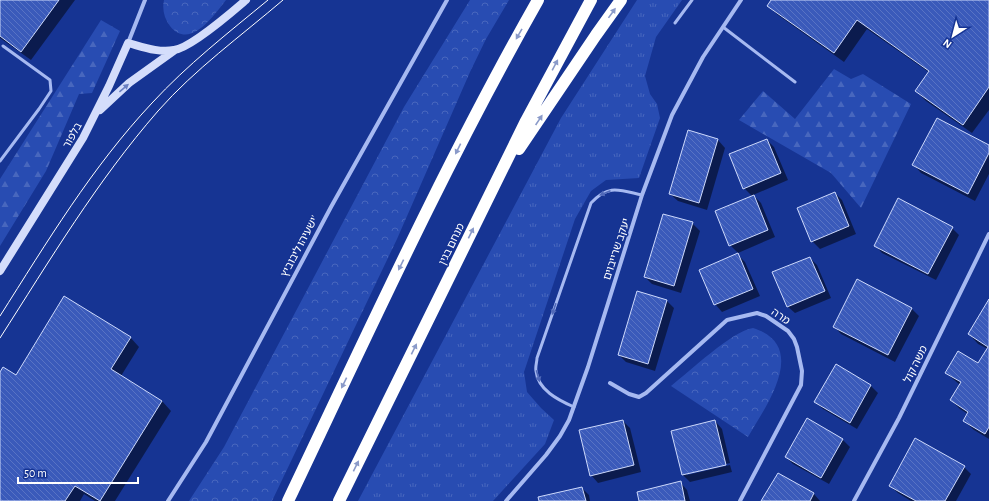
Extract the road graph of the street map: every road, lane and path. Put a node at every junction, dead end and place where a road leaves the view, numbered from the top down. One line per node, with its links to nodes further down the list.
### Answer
1 (145, 0): 11 (street, בלפור)
2 (246, 0): 13 (street)
3 (447, 0): 23 (street, ישעיהו ליבוביץ')
4 (538, 0): 24 (highway, one-way to 24)
5 (591, 0): 17 (highway, מנחם בגין, one-way to 5)
6 (621, 0): 17 (highway, one-way to 6)
7 (692, 0): 9 (lane)
8 (741, 0): 10 (street, יעקב שרייבוים)
9 (675, 23)
10 (723, 27): 14 (lane); 18 (street, יעקב שרייבוים)
11 (128, 43): 13 (street); 15 (street, בלפור)
12 (2, 46): 16 (lane)
13 (176, 50): 15 (street, one-way to 13)
14 (795, 82)
15 (95, 115): 20 (street, בלפור)
16 (0, 161)
17 (493, 187): 25 (highway, מנחם בגין, one-way to 17)
18 (642, 195): 22 (street, יעקב שרייבוים); 22 (lane, one-way to 22)
19 (989, 234): 28 (street, משה קול)
20 (0, 271)
21 (610, 382): 27 (street, מרה)
22 (574, 407): 26 (street, יעקב שרייבוים)
23 (168, 501)
24 (288, 501)
25 (339, 501)
26 (506, 501)
27 (740, 501)
28 (854, 501)

